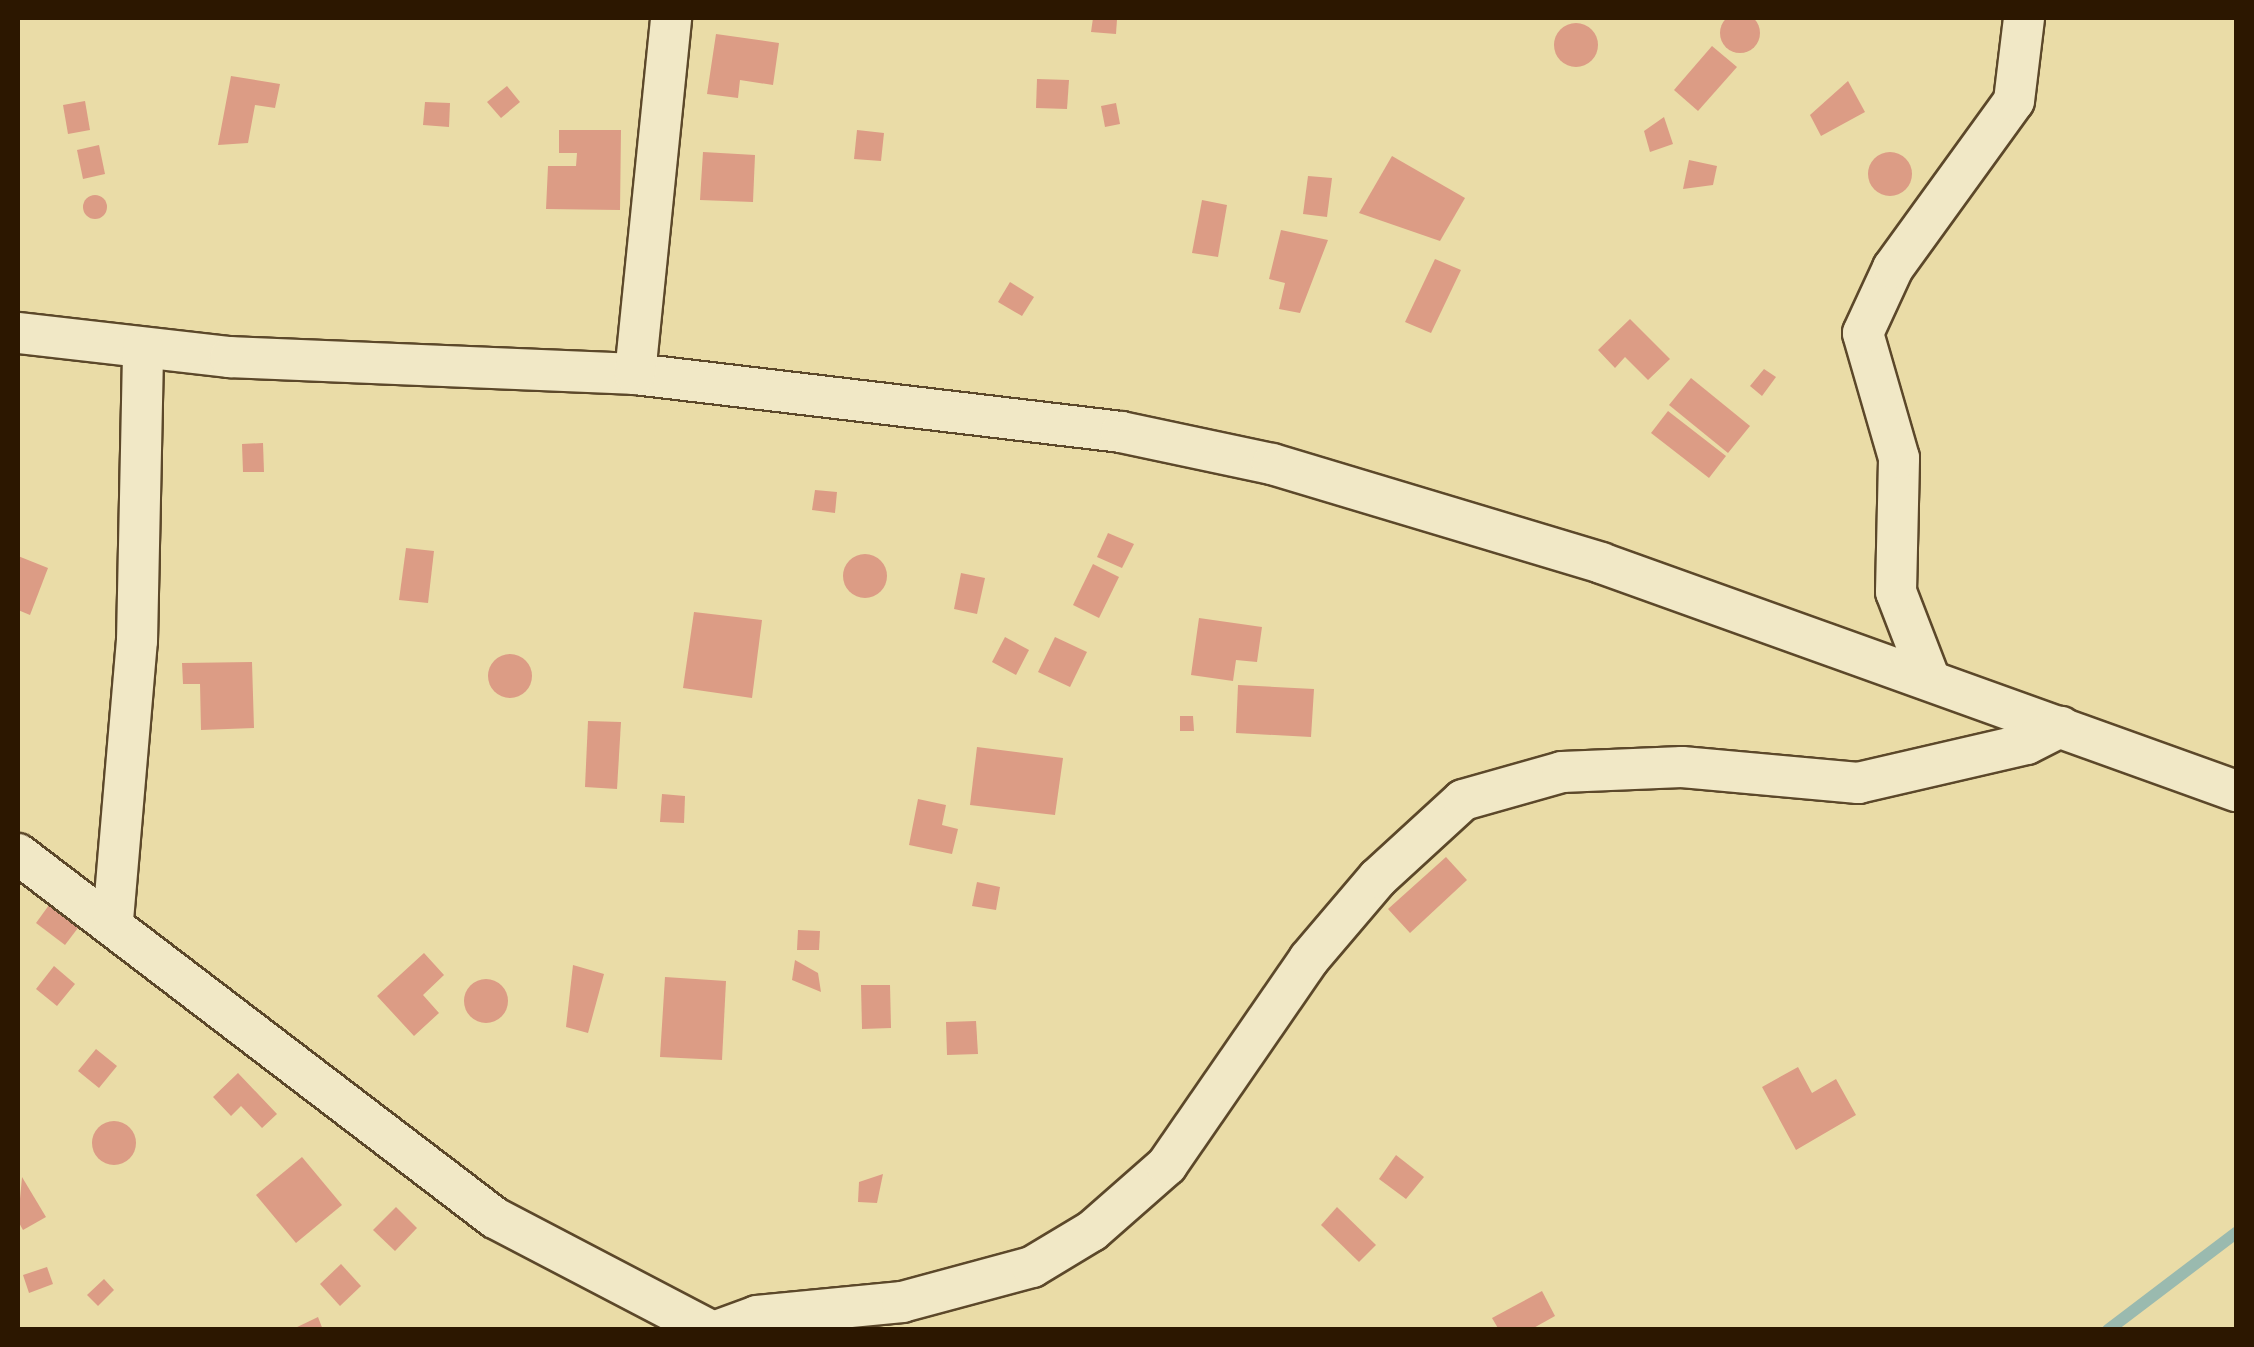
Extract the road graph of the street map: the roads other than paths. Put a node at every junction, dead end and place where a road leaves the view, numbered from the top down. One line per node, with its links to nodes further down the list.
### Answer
1 (671, 18): 5 (street)
2 (2024, 18): 6 (street)
3 (18, 333): 4 (street)
4 (143, 348): 5 (street); 10 (street)
5 (634, 374): 6 (street)
6 (1930, 680): 7 (street)
7 (2062, 727): 8 (street); 12 (street)
8 (2236, 791)
9 (18, 854): 10 (street)
10 (113, 920): 11 (street)
11 (710, 1330)
12 (719, 1330)

